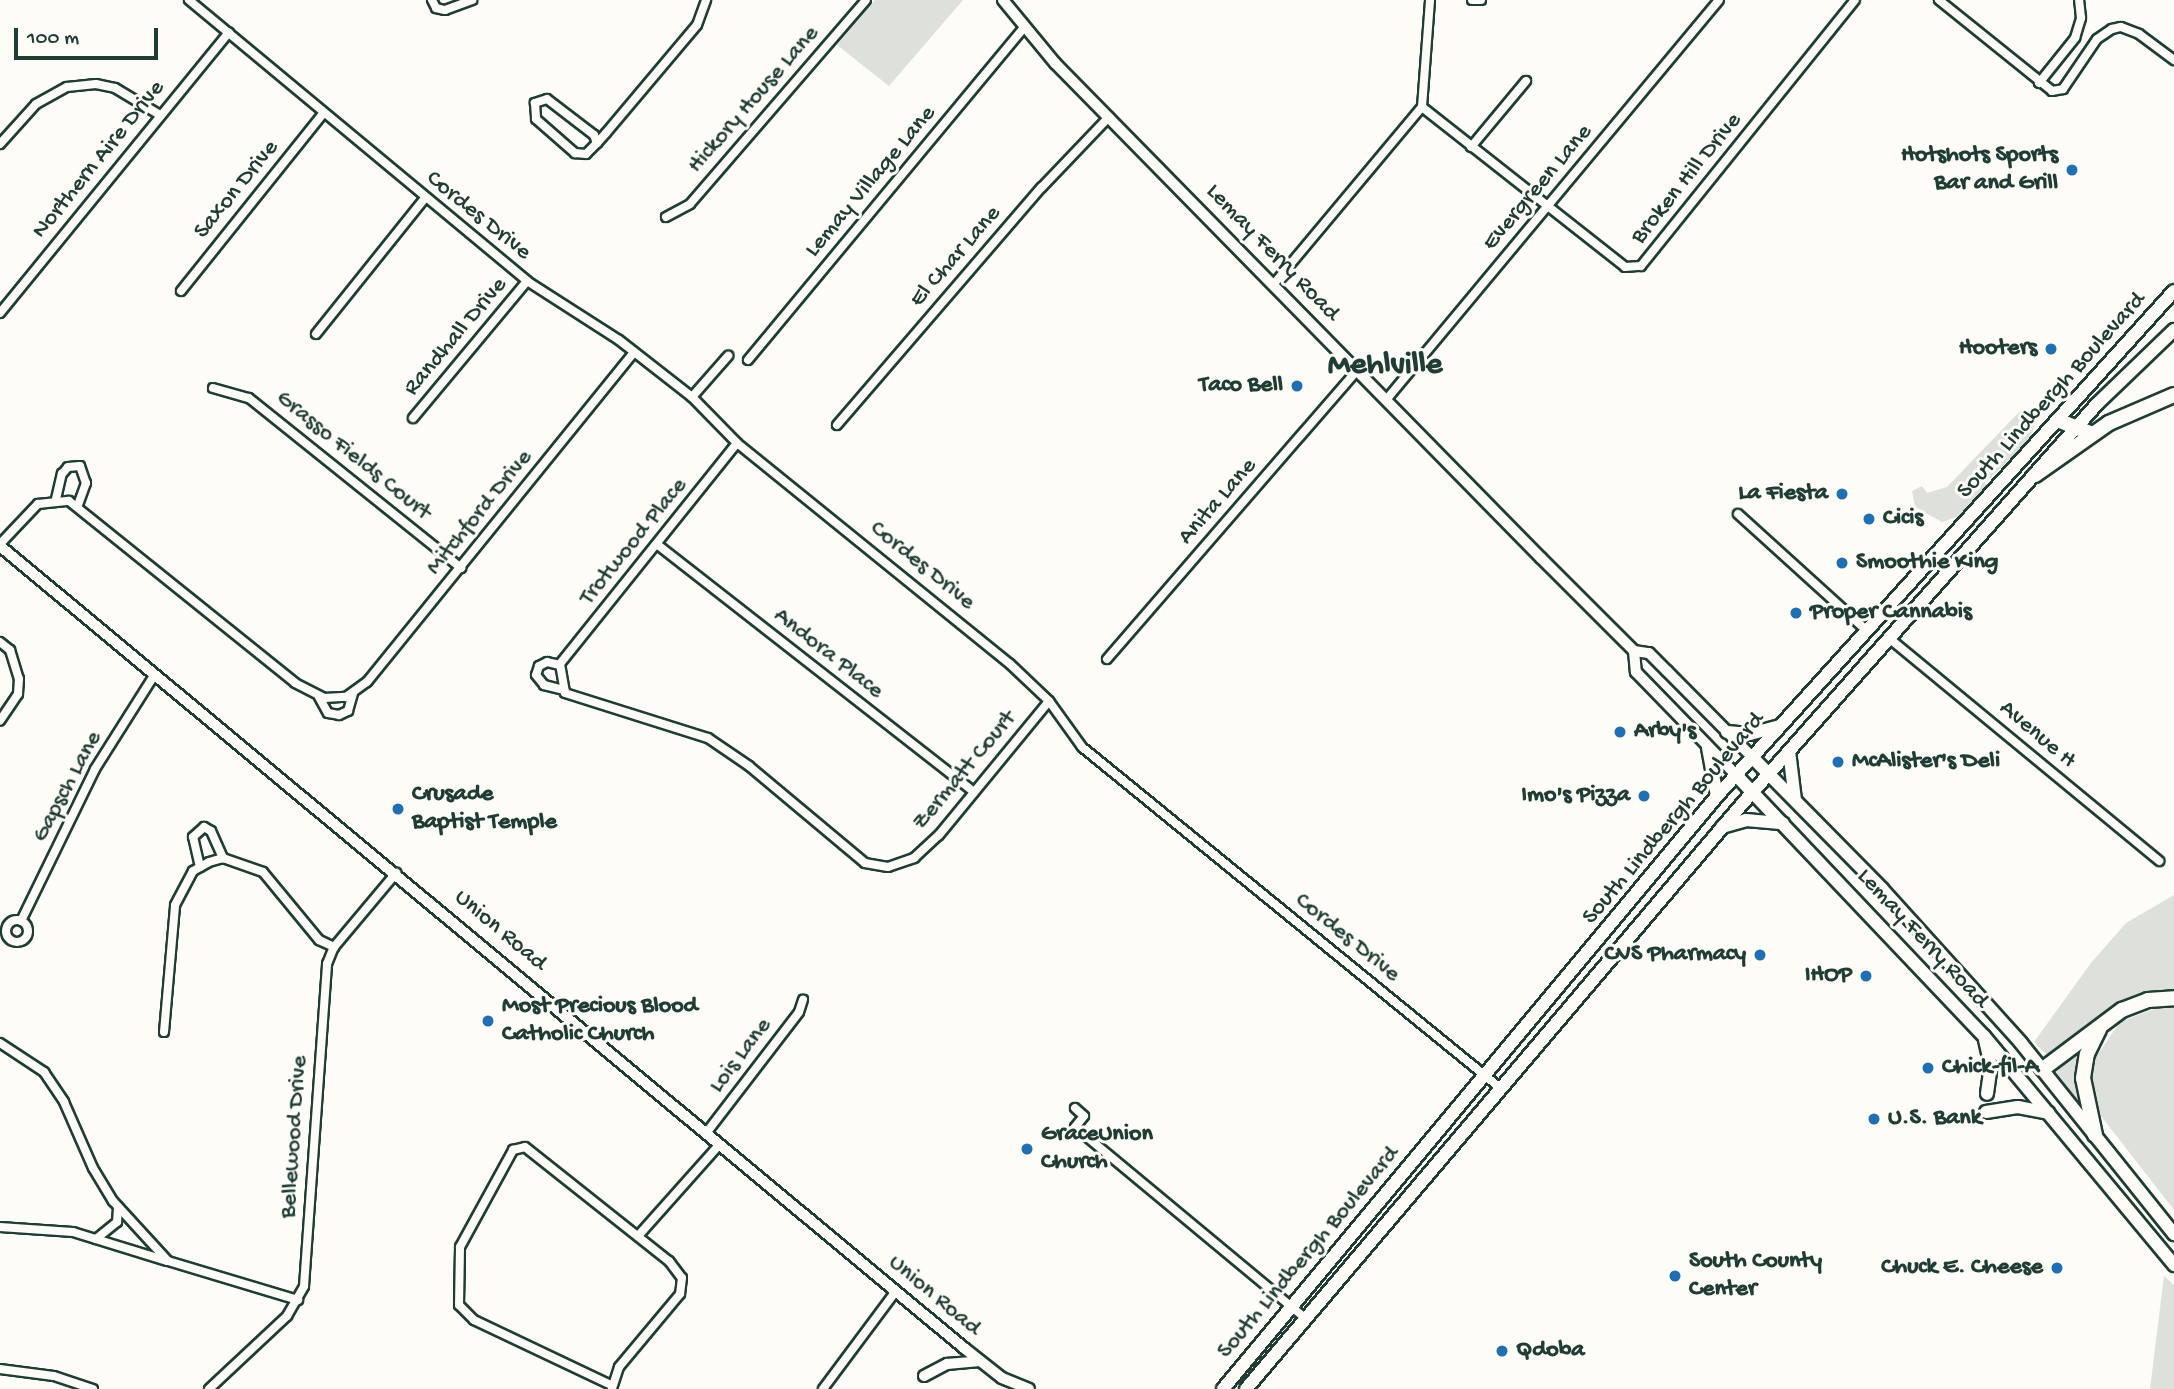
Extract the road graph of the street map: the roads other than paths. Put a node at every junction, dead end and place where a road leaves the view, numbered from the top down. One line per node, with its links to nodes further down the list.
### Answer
1 (190, 0): 15 (street, Cordes Drive)
2 (432, 0): 3 (street)
3 (472, 0)
4 (706, 0): 23 (street)
5 (866, 0): 28 (street, Hickory House Lane)
6 (1003, 0): 14 (main road, Lemay Ferry Road)
7 (1430, 0): 19 (street)
8 (1472, 0): 9 (street)
9 (1481, 0)
10 (1719, 0): 27 (street, Evergreen Lane)
11 (1855, 0): 27 (street, Broken Hill Drive)
12 (1939, 0): 18 (street)
13 (2078, 0): 18 (street)
14 (1024, 29): 22 (main road, Lemay Ferry Road); 38 (street, Lemay Village Lane)
15 (229, 32): 20 (street, Cordes Drive); 21 (street, Northern Aire Drive)
16 (2174, 60): 18 (street)
17 (1526, 81): 25 (street)
18 (2039, 83)
19 (1422, 107): 25 (street, Broken Hill Drive); 30 (street)
20 (323, 114): 26 (street, Cordes Drive); 31 (street, Saxon Drive)
21 (160, 116): 24 (street); 33 (street, Northern Aire Drive)
22 (1109, 117): 30 (main road, Lemay Ferry Road); 46 (street, El Char Lane)
23 (597, 143): 23 (street)
24 (0, 144)
25 (1471, 147): 27 (street, Broken Hill Drive)
26 (425, 198): 29 (street, Cordes Drive); 35 (street)
27 (1547, 208): 43 (street, Evergreen Lane)
28 (666, 217)
29 (527, 281): 36 (street, Cordes Drive); 44 (street, Randhall Drive)
30 (1273, 285): 39 (main road, Lemay Ferry Road)
31 (181, 291)
32 (2174, 291): 45 (main road, South Lindbergh Boulevard)
33 (0, 313)
34 (2174, 330): 47 (main road, South Lindbergh Boulevard)
35 (316, 334)
36 (633, 353): 42 (street, Cordes Drive); 56 (street, Mitchford Drive)
37 (728, 356): 42 (street)
38 (748, 360)
39 (1357, 370): 43 (main road, Lemay Ferry Road); 61 (street, Anita Lane)
40 (214, 388): 56 (street, Grasso Fields Court)
41 (2174, 395): 48 (highway)
42 (692, 397): 49 (street, Cordes Drive)
43 (1386, 400): 60 (main road, Lemay Ferry Road)
44 (414, 418)
45 (2060, 421): 47 (highway); 57 (main road, South Lindbergh Boulevard)
46 (837, 425)
47 (2073, 430): 48 (highway); 50 (main road, South Lindbergh Boulevard)
48 (2092, 434): 50 (highway)
49 (737, 443): 55 (street, Trotwood Place); 67 (street, Cordes Drive)
50 (2035, 475): 58 (main road, South Lindbergh Boulevard)
51 (57, 499): 52 (street, Mitchford Drive); 52 (street); 54 (street)
52 (78, 505): 66 (street, Mitchford Drive)
53 (1738, 514): 57 (street)
54 (0, 545): 63 (main road, Union Road)
55 (658, 545): 62 (street, Trotwood Place); 76 (street, Andora Place)
56 (461, 568): 65 (street, Mitchford Drive)
57 (1867, 631): 69 (main road, South Lindbergh Boulevard)
58 (1890, 639): 72 (main road, South Lindbergh Boulevard); 83 (street, Avenue H)
59 (0, 642): 68 (street)
60 (1634, 651): 70 (main road, Lemay Ferry Road); 71 (main road, Lemay Ferry Road)
61 (1107, 659)
62 (560, 665): 64 (street); 64 (street, Trotwood Place)
63 (155, 674): 85 (main road, Union Road); 86 (street, Gapsch Lane)
64 (564, 690): 76 (street, Zermatt Court)
65 (353, 694): 66 (street); 66 (street, Mitchford Drive)
66 (319, 697)
67 (1049, 701): 76 (street, Zermatt Court); 95 (street, Cordes Drive)
68 (0, 721)
69 (1780, 726): 70 (main road); 73 (main road, South Lindbergh Boulevard)
70 (1727, 732): 73 (main road, Lemay Ferry Road)
71 (1708, 748): 75 (main road, Lemay Ferry Road); 78 (main road)
72 (1789, 751): 74 (main road, South Lindbergh Boulevard); 79 (main road)
73 (1752, 757): 74 (main road, Lemay Ferry Road); 75 (main road, South Lindbergh Boulevard)
74 (1769, 774): 77 (main road, South Lindbergh Boulevard); 79 (main road, Lemay Ferry Road)
75 (1736, 775): 77 (main road, Lemay Ferry Road); 78 (main road, South Lindbergh Boulevard)
76 (974, 792)
77 (1753, 792): 80 (main road, Lemay Ferry Road); 81 (main road, South Lindbergh Boulevard)
78 (1717, 796): 95 (main road, South Lindbergh Boulevard)
79 (1795, 801): 94 (main road, Lemay Ferry Road)
80 (1783, 823): 81 (main road); 92 (main road, Lemay Ferry Road)
81 (1722, 828): 96 (main road, South Lindbergh Boulevard)
82 (223, 858): 84 (street); 84 (street); 87 (street)
83 (2159, 861)
84 (200, 867): 91 (street)
85 (397, 873): 87 (street, Bellewood Drive); 101 (main road, Union Road)
86 (22, 921)
87 (334, 947): 112 (street, Bellewood Drive)
88 (2174, 998): 90 (highway)
89 (803, 1000): 101 (street, Lois Lane)
90 (2102, 1025): 94 (highway); 102 (highway)
91 (164, 1032)
92 (1984, 1036): 97 (main road); 100 (main road, Lemay Ferry Road)
93 (0, 1043): 104 (street)
94 (2043, 1069): 102 (main road, Lemay Ferry Road)
95 (1485, 1076): 96 (street, Cordes Drive); 113 (main road, South Lindbergh Boulevard)
96 (1499, 1087): 114 (main road, South Lindbergh Boulevard)
97 (1987, 1094)
98 (1075, 1108): 113 (street)
99 (1986, 1112): 100 (main road)
100 (2048, 1113): 110 (main road, Lemay Ferry Road)
101 (707, 1132): 103 (main road, Union Road)
102 (2095, 1135): 106 (main road, Lemay Ferry Road)
103 (720, 1144): 107 (street); 111 (main road, Union Road)
104 (118, 1206): 108 (street); 109 (street)
105 (0, 1227): 108 (street)
106 (2174, 1234)
107 (638, 1236): 119 (street); 119 (street)
108 (96, 1239): 109 (street)
109 (169, 1261): 112 (street)
110 (2174, 1265)
111 (896, 1291): 115 (main road, Union Road); 122 (street)
112 (298, 1300): 121 (street, Bellewood Drive)
113 (1292, 1307): 114 (street); 125 (main road, South Lindbergh Boulevard)
114 (1305, 1318): 126 (main road, South Lindbergh Boulevard)
115 (981, 1361): 117 (main road); 118 (main road, Union Road)
116 (0, 1369): 120 (street)
117 (924, 1376)
118 (1002, 1378): 123 (main road, Union Road); 124 (main road, Union Road)
119 (612, 1387)
120 (93, 1389)
121 (209, 1389)
122 (823, 1389)
123 (1010, 1389)
124 (1029, 1389)
125 (1223, 1389)
126 (1246, 1389)

